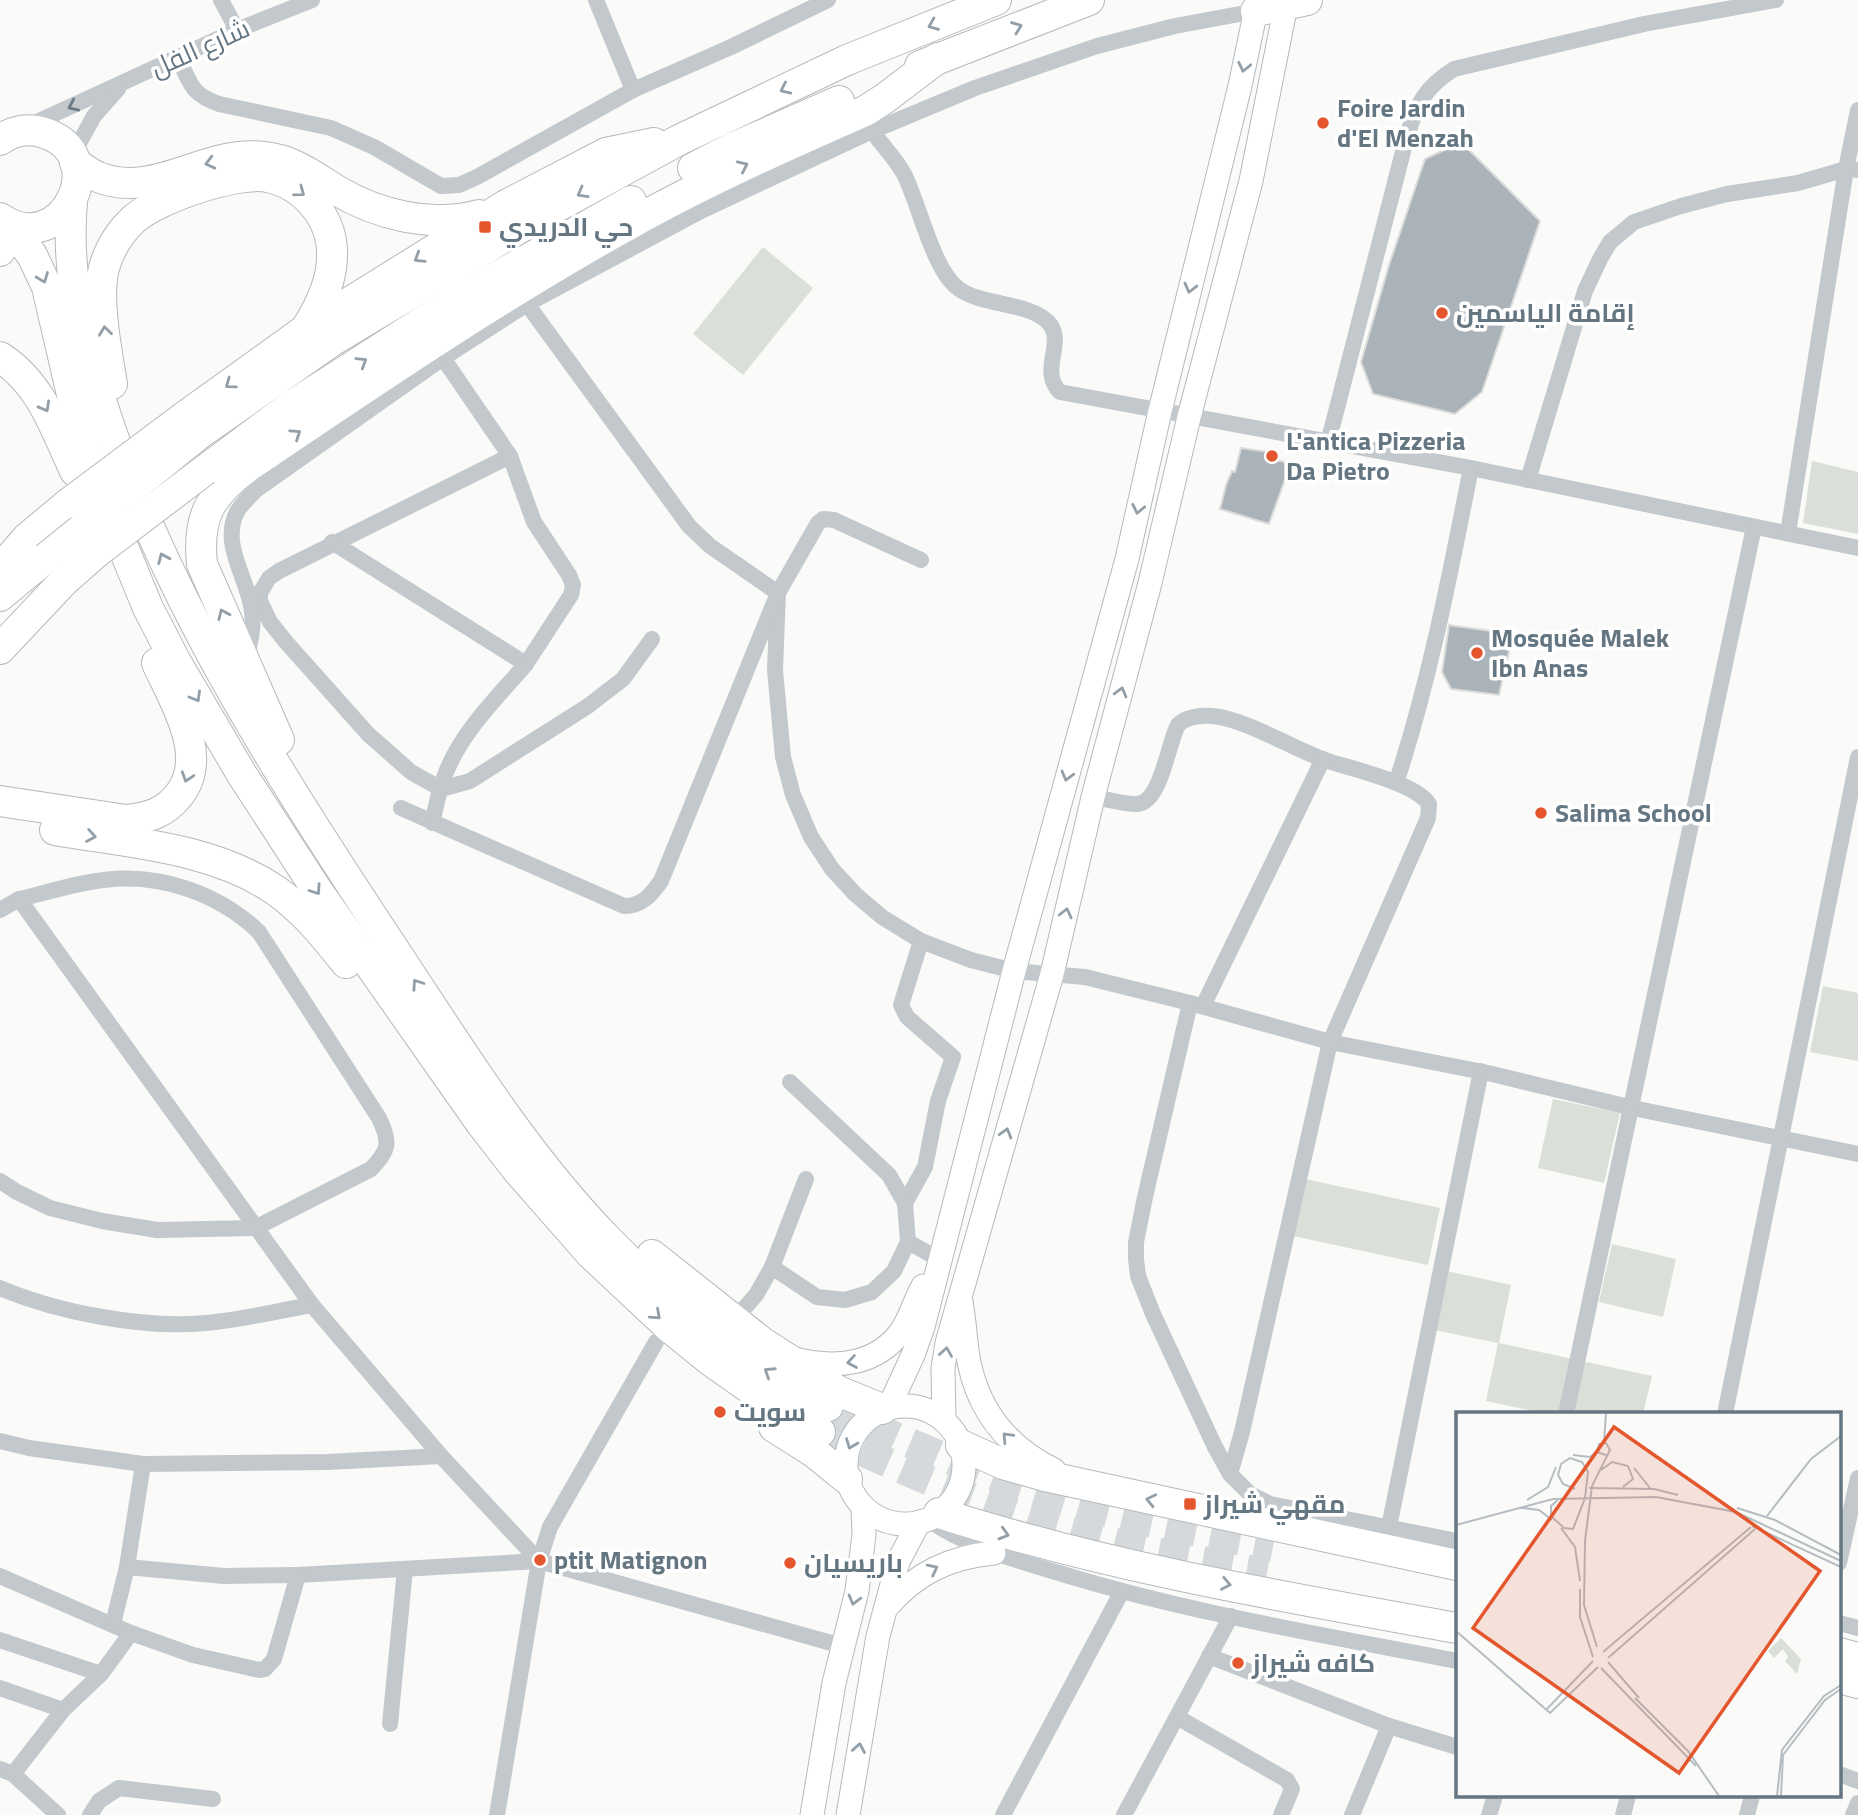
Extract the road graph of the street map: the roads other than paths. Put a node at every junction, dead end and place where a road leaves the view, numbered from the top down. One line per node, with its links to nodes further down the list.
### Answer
1 (221, 0): 9 (street)
2 (312, 0): 9 (street, شارع الفل)
3 (596, 0): 13 (street)
4 (828, 0): 13 (street)
5 (996, 0): 17 (highway, one-way to 17)
6 (1089, 0): 11 (highway, one-way to 6)
7 (1776, 0): 31 (street)
8 (1279, 3): 15 (street); 28 (street, one-way to 28); 29 (street)
9 (237, 30): 10 (street, شارع الفل)
10 (178, 58): 12 (street, شارع الفل); 13 (street)
11 (938, 58): 42 (highway, one-way to 11, bridge); 50 (highway, one-way to 11)
12 (128, 81): 16 (street, شارع الفل, one-way to 16); 18 (street)
13 (633, 90)
14 (1858, 110): 19 (street)
15 (872, 131): 24 (street); 28 (street)
16 (5, 135): 18 (highway)
17 (679, 139): 21 (highway); 30 (highway, one-way to 30)
18 (74, 159): 20 (highway); 21 (highway, one-way to 18)
19 (1852, 169): 35 (street); 37 (street)
20 (72, 202): 22 (highway); 32 (highway)
21 (506, 205): 25 (highway, one-way to 25)
22 (2, 223): 23 (highway); 41 (highway, one-way to 41)
23 (0, 251)
24 (527, 304): 27 (street); 45 (street)
25 (304, 330): 30 (highway, one-way to 30); 32 (highway, one-way to 25)
26 (0, 357): 41 (highway, one-way to 41)
27 (443, 358): 33 (street); 50 (street)
28 (1160, 411): 29 (street); 65 (street, one-way to 65)
29 (1189, 417): 31 (street); 56 (street, one-way to 29)
30 (192, 426): 42 (highway, bridge); 42 (highway, bridge)
31 (1328, 443): 34 (street)
32 (117, 447): 59 (highway, one-way to 32)
33 (510, 456): 38 (street); 51 (street)
34 (1471, 468): 35 (street); 54 (street)
35 (1528, 480): 36 (street)
36 (1754, 527): 37 (street); 73 (street)
37 (1788, 533): 39 (street)
38 (332, 542): 51 (street); 55 (street)
39 (1858, 548)
40 (0, 550): 42 (highway)
41 (123, 552): 57 (highway, one-way to 57); 71 (highway, one-way to 71)
42 (45, 559): 44 (highway); 46 (highway); 47 (highway); 49 (highway)
43 (921, 560): 45 (street)
44 (0, 569)
45 (778, 593): 61 (street); 64 (street)
46 (0, 596)
47 (0, 636)
48 (652, 639): 55 (street)
49 (0, 649)
50 (244, 661): 59 (highway)
51 (526, 664): 55 (street)
52 (1858, 757): 75 (street)
53 (1323, 759): 54 (street); 56 (street); 67 (street)
54 (1395, 783): 69 (street)
55 (441, 789): 61 (street)
56 (1093, 797): 66 (street, one-way to 56)
57 (0, 801)
58 (401, 808): 61 (street)
59 (306, 812): 68 (highway, one-way to 59)
60 (0, 820): 71 (highway, one-way to 71)
61 (432, 823)
62 (19, 899): 63 (street); 80 (street); 80 (street)
63 (0, 910)
64 (921, 941): 65 (street); 79 (street)
65 (1014, 971): 66 (street); 82 (street)
66 (1052, 974): 67 (street); 85 (street, one-way to 66)
67 (1197, 1004): 69 (street); 98 (street)
68 (455, 1041): 74 (highway, one-way to 68); 87 (highway)
69 (1330, 1042): 70 (street); 98 (street)
70 (1481, 1072): 73 (street); 104 (street)
71 (449, 1077): 74 (highway)
72 (790, 1082): 79 (street)
73 (1633, 1108): 75 (street); 91 (street)
74 (480, 1122): 88 (highway)
75 (1782, 1137): 76 (street); 92 (street)
76 (1858, 1154)
77 (806, 1179): 83 (street)
78 (0, 1181): 80 (street)
79 (905, 1203): 81 (street)
80 (256, 1228): 86 (street)
81 (908, 1241): 82 (street); 83 (street)
82 (939, 1259): 89 (street, one-way to 89); 90 (street)
83 (772, 1267): 87 (street)
84 (0, 1288): 86 (street)
85 (960, 1295): 93 (street, one-way to 85); 101 (street, one-way to 85)
86 (312, 1305): 96 (street)
87 (733, 1321): 89 (highway)
88 (656, 1342): 100 (highway); 108 (street)
89 (780, 1355): 90 (highway)
90 (885, 1408): 93 (street); 100 (street, one-way to 100)
91 (1566, 1412)
92 (1725, 1412)
93 (944, 1420): 95 (street)
94 (0, 1441): 97 (street)
95 (961, 1445): 101 (highway); 103 (street)
96 (441, 1456): 97 (street); 108 (street)
97 (143, 1464): 110 (street)
98 (1230, 1474): 104 (street)
99 (1858, 1478): 107 (street)
100 (847, 1479): 102 (street)
101 (1085, 1485): 109 (highway, one-way to 101)
102 (863, 1508): 103 (street); 125 (street, one-way to 125)
103 (928, 1518): 106 (street); 117 (street); 121 (highway, one-way to 121)
104 (1389, 1527): 105 (street)
105 (1456, 1541)
106 (994, 1553): 115 (street); 117 (street, one-way to 106)
107 (1840, 1559)
108 (539, 1562): 111 (street); 125 (street); 151 (street)
109 (1456, 1565)
110 (127, 1567): 112 (street); 120 (street)
111 (405, 1569): 112 (street); 138 (street)
112 (298, 1575): 123 (street)
113 (0, 1576): 120 (street)
114 (1456, 1582): 116 (highway)
115 (1122, 1591): 118 (street); 154 (street)
116 (1456, 1607)
117 (885, 1609): 153 (street, one-way to 117)
118 (1231, 1616): 127 (street); 129 (street)
119 (1840, 1623): 122 (street)
120 (113, 1624): 123 (street)
121 (1456, 1628)
122 (1858, 1628)
123 (131, 1633): 130 (street)
124 (0, 1640): 130 (street)
125 (842, 1646): 152 (street)
126 (1840, 1653): 128 (highway)
127 (1209, 1656): 137 (street); 139 (street)
128 (1858, 1658)
129 (1456, 1661)
130 (101, 1674): 136 (street)
131 (1840, 1678): 132 (highway)
132 (1858, 1683)
133 (0, 1688): 136 (street)
134 (1840, 1695): 135 (highway)
135 (1858, 1698)
136 (63, 1710): 141 (street)
137 (1177, 1717): 155 (street); 156 (street)
138 (390, 1724)
139 (1389, 1727): 140 (street); 157 (street)
140 (1456, 1747)
141 (6, 1772): 149 (street)
142 (1840, 1774): 143 (street)
143 (1858, 1781)
144 (1493, 1798): 158 (street)
145 (1627, 1798): 159 (street)
146 (1751, 1798): 160 (street)
147 (213, 1799): 150 (street)
148 (1858, 1803): 161 (street)
149 (58, 1815)
150 (90, 1815)
151 (497, 1815)
152 (812, 1815)
153 (848, 1815)
154 (1003, 1815)
155 (1124, 1815)
156 (1281, 1815)
157 (1352, 1815)
158 (1489, 1815)
159 (1623, 1815)
160 (1747, 1815)
161 (1853, 1815)

